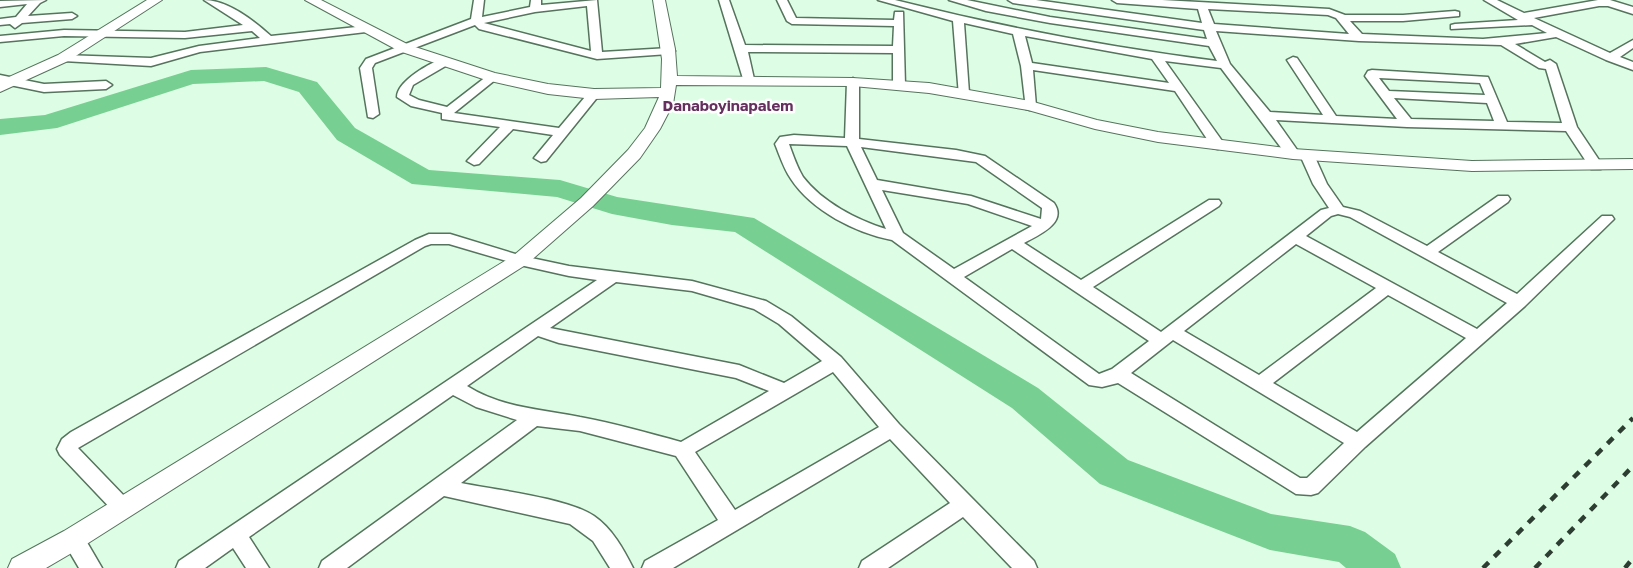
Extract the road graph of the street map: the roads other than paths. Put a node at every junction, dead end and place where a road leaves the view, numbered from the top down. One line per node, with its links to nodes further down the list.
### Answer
1 (38, 0): 17 (street); 27 (street)
2 (156, 0): 36 (street)
3 (209, 0): 34 (street)
4 (311, 0): 35 (street)
5 (479, 0): 28 (street)
6 (659, 0): 49 (street)
7 (724, 0): 8 (street); 47 (street)
8 (733, 0)
9 (782, 0): 39 (street)
10 (884, 0): 19 (street)
11 (954, 0): 44 (street)
12 (1013, 0): 32 (street)
13 (1117, 0): 20 (street)
14 (1489, 0): 25 (street)
15 (592, 1): 18 (street); 50 (street)
16 (1601, 2): 21 (street); 25 (street)
17 (0, 4)
18 (536, 4): 28 (street)
19 (899, 4): 26 (street); 31 (street)
20 (1202, 6): 22 (street); 32 (street)
21 (1633, 11)
22 (1340, 12): 23 (street); 40 (street)
23 (1455, 14)
24 (72, 16): 27 (street)
25 (1521, 17): 30 (street)
26 (958, 19): 37 (street); 67 (street)
27 (19, 21): 29 (street); 41 (street)
28 (476, 21): 46 (street); 50 (street)
29 (0, 22)
30 (1532, 22): 33 (street); 38 (street)
31 (899, 23): 39 (street); 48 (street)
32 (1209, 27): 40 (street); 44 (street)
33 (1455, 27)
34 (254, 28): 36 (street); 42 (street)
35 (366, 29): 42 (street); 46 (street)
36 (105, 33): 41 (street); 52 (street)
37 (1019, 34): 51 (street); 57 (street)
38 (1556, 34): 43 (street); 53 (street)
39 (797, 35): 47 (street); 48 (street)
40 (1358, 38): 43 (street)
41 (1, 40)
42 (269, 40): 52 (street)
43 (1504, 42): 80 (street)
44 (1212, 43): 56 (street)
45 (1633, 43): 53 (street)
46 (404, 48): 55 (street); 74 (street)
47 (741, 48): 60 (street)
48 (899, 50): 64 (street)
49 (669, 51): 50 (street); 65 (street)
50 (597, 56)
51 (1157, 57): 56 (street); 66 (street)
52 (63, 58): 61 (street)
53 (1610, 58): 58 (street)
54 (1293, 60): 76 (street)
55 (445, 62): 59 (street); 73 (street)
56 (1223, 65): 75 (street)
57 (1026, 66): 66 (street); 72 (street)
58 (1633, 66)
59 (491, 77): 68 (street); 73 (street)
60 (748, 79): 62 (street); 65 (street)
61 (4, 82): 63 (street)
62 (853, 82): 64 (street); 71 (street)
63 (106, 84)
64 (899, 85): 67 (street)
65 (669, 86): 68 (street); 100 (street)
66 (1177, 88): 83 (street)
67 (963, 93): 72 (street)
68 (594, 94): 81 (street)
69 (1383, 94): 70 (street); 70 (street); 77 (street)
70 (1491, 99): 79 (street)
71 (851, 102): 82 (street)
72 (1030, 106): 83 (street)
73 (449, 111): 78 (street)
74 (373, 114)
75 (1266, 116): 76 (street); 84 (street)
76 (1333, 120): 77 (street)
77 (1407, 123): 79 (street)
78 (510, 125): 81 (street); 86 (street)
79 (1502, 126): 80 (street)
80 (1570, 127): 88 (street)
81 (562, 132): 85 (street)
82 (852, 142): 90 (street); 95 (street); 96 (street)
83 (1218, 146): 84 (street)
84 (1300, 155): 88 (street); 89 (street)
85 (541, 158)
86 (474, 161)
87 (1633, 164): 88 (street)
88 (1596, 166)
89 (1317, 180): 93 (street)
90 (873, 184): 95 (street); 96 (street)
91 (1503, 199): 99 (street)
92 (1214, 204): 103 (street)
93 (1338, 210): 97 (street); 99 (street)
94 (1607, 219): 105 (street)
95 (1044, 225): 98 (street)
96 (897, 236): 102 (street)
97 (1296, 237): 104 (street); 107 (street)
98 (1013, 243): 102 (street); 103 (street)
99 (1427, 253): 105 (street)
100 (520, 260): 101 (street); 120 (street); 120 (street)
101 (615, 275): 106 (street); 109 (street)
102 (952, 276): 110 (street)
103 (1080, 288): 107 (street)
104 (1388, 288): 108 (street); 111 (street)
105 (1519, 302): 108 (street)
106 (535, 329): 112 (street); 113 (street)
107 (1167, 336): 110 (street); 111 (street)
108 (1478, 338): 116 (street)
109 (835, 362): 113 (street); 115 (street)
110 (1118, 374): 116 (street)
111 (1259, 384): 116 (street)
112 (454, 386): 114 (street); 122 (street)
113 (784, 390): 117 (street)
114 (534, 418): 117 (street); 118 (street)
115 (892, 429): 119 (street); 121 (street)
116 (1358, 442)
117 (683, 450): 121 (street)
118 (442, 487): 129 (street); 130 (street)
119 (966, 504): 124 (street); 132 (street)
120 (122, 507): 123 (street)
121 (731, 522): 131 (street)
122 (236, 535): 127 (street); 128 (street)
123 (74, 539): 125 (street); 126 (street)
124 (873, 567)
125 (22, 568)
126 (91, 568)
127 (188, 568)
128 (258, 568)
129 (330, 568)
130 (622, 568)
131 (654, 568)
132 (1026, 568)

